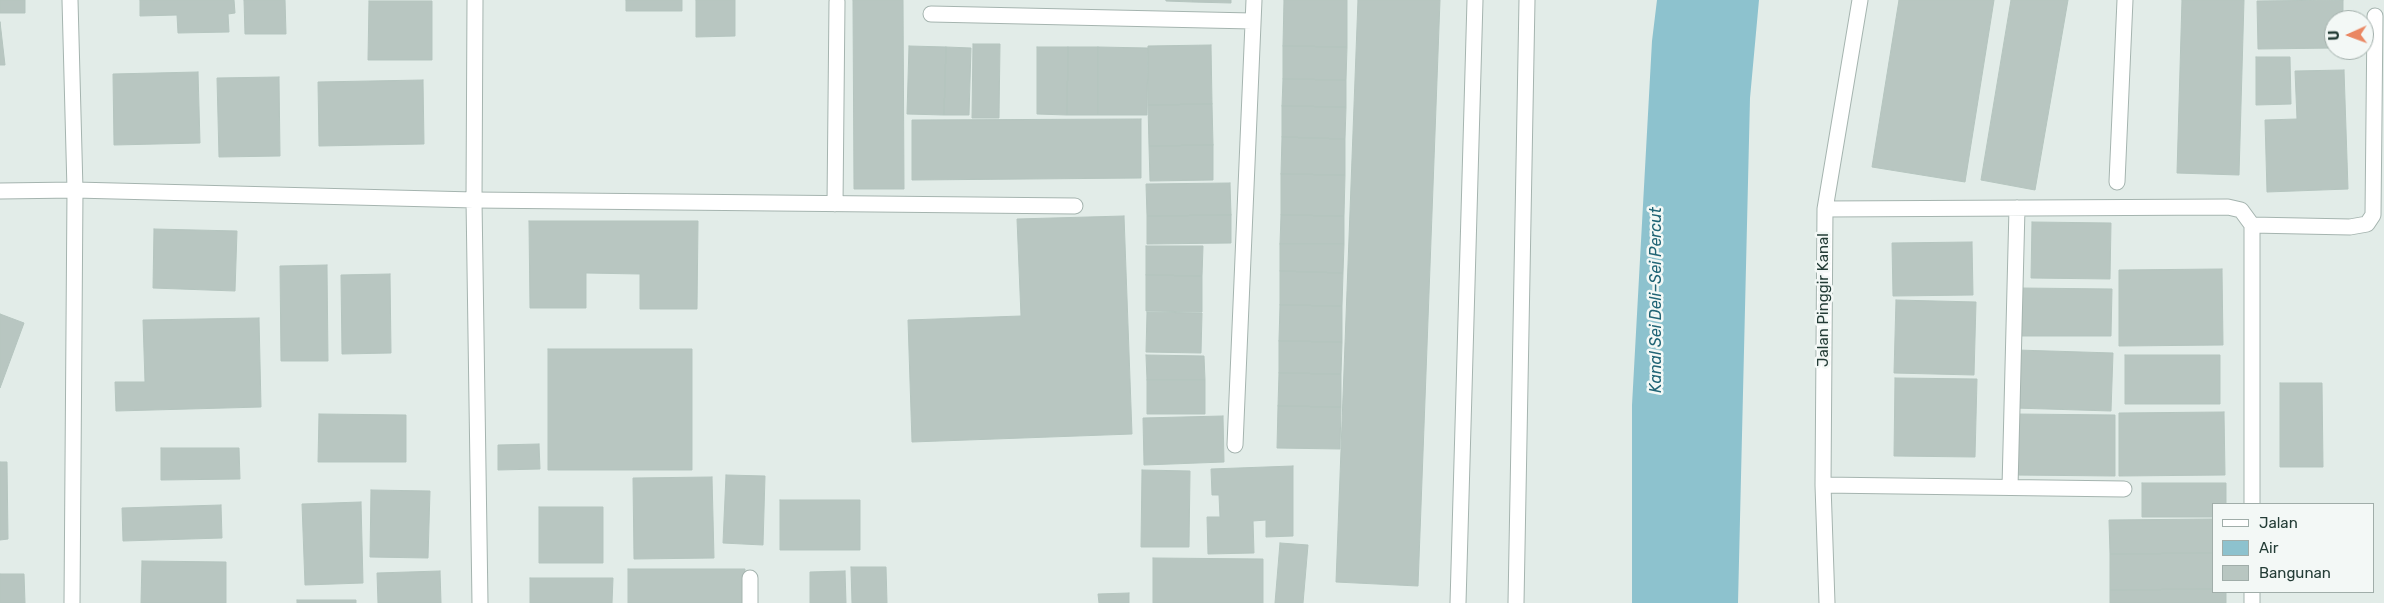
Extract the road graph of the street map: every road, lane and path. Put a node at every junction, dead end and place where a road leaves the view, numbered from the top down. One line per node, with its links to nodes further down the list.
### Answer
1 (70, 0): 13 (street)
2 (475, 0): 15 (street)
3 (1254, 0): 11 (street)
4 (1475, 0): 30 (street)
5 (1527, 0): 31 (street)
6 (1860, 0): 19 (street, Jalan Pinggir Kanal)
7 (2125, 0): 12 (street)
8 (837, 2): 16 (street)
9 (932, 14): 11 (street)
10 (2375, 16): 20 (street)
11 (1252, 21): 21 (street)
12 (2117, 182)
13 (75, 190): 14 (street); 15 (street); 27 (street)
14 (0, 191)
15 (474, 200): 16 (street); 28 (street)
16 (835, 204): 17 (street)
17 (1075, 206)
18 (2017, 208): 19 (street); 20 (street); 23 (street)
19 (1825, 209): 22 (street, Jalan Pinggir Kanal)
20 (2252, 225): 25 (street)
21 (1234, 445)
22 (1823, 485): 23 (street); 32 (street, Jalan Pinggir Kanal)
23 (2010, 488): 24 (street)
24 (2124, 489)
25 (2252, 503)
26 (750, 578): 29 (street)
27 (72, 603)
28 (480, 603)
29 (750, 603)
30 (1458, 603)
31 (1516, 603)
32 (1827, 603)

